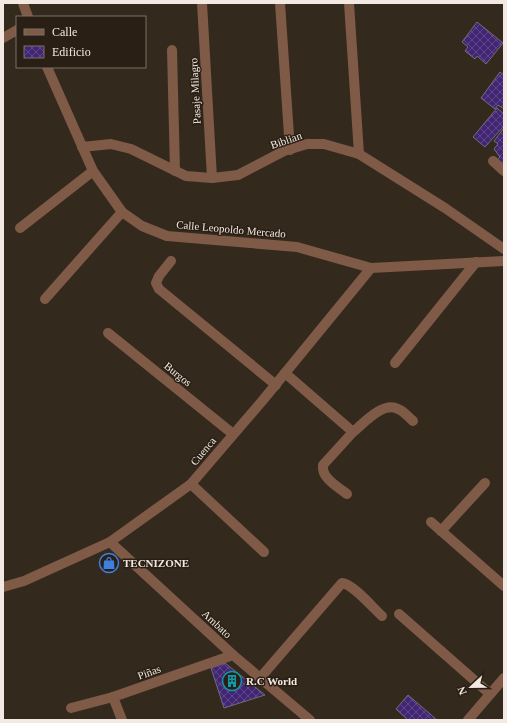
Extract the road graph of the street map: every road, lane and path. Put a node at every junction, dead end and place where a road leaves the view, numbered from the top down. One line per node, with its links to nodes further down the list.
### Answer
1 (23, 3): 5 (street)
2 (202, 3): 17 (street, Pasaje Milagro)
3 (280, 3): 11 (street)
4 (349, 3): 12 (street)
5 (28, 16)
6 (16, 31): 7 (street)
7 (3, 38)
8 (172, 50): 15 (street)
9 (47, 68): 10 (street, Calle Leopoldo Mercado)
10 (82, 147): 14 (street, Calle Leopoldo Mercado); 15 (street, Biblian)
11 (290, 150): 12 (street, Biblian); 17 (street, Biblian)
12 (359, 154): 20 (street, Biblian)
13 (493, 161): 16 (street)
14 (93, 171): 18 (street, Calle Leopoldo Mercado); 19 (street)
15 (175, 171): 17 (street, Biblian)
16 (504, 171)
17 (212, 178)
18 (122, 212): 24 (street, Calle Leopoldo Mercado); 25 (street)
19 (20, 228)
20 (504, 249)
21 (171, 261): 29 (street)
22 (504, 261): 23 (street, Calle Leopoldo Mercado)
23 (476, 262): 24 (street, Calle Leopoldo Mercado); 27 (street)
24 (371, 268): 28 (street, Cuenca)
25 (45, 299)
26 (108, 333): 32 (street, Burgos)
27 (396, 363)
28 (285, 373): 29 (street, Cuenca); 31 (street)
29 (276, 385): 32 (street, Cuenca)
30 (413, 421): 31 (street)
31 (353, 432): 35 (street)
32 (233, 434): 34 (street, Cuenca)
33 (485, 483): 37 (street)
34 (191, 484): 38 (street, Cuenca); 39 (street)
35 (347, 494)
36 (431, 522): 37 (street)
37 (441, 531): 40 (street)
38 (110, 542): 41 (street, Cuenca); 44 (street, Ambato)
39 (264, 552)
40 (503, 585)
41 (3, 587)
42 (399, 614): 47 (street)
43 (382, 616): 45 (street)
44 (233, 655): 45 (street, Ambato); 48 (street, Piñas)
45 (260, 678): 51 (street, Ambato)
46 (504, 678): 47 (street)
47 (490, 694): 52 (street)
48 (113, 697): 49 (street, Piñas); 50 (street)
49 (71, 708)
50 (122, 720)
51 (310, 720)
52 (468, 720)

